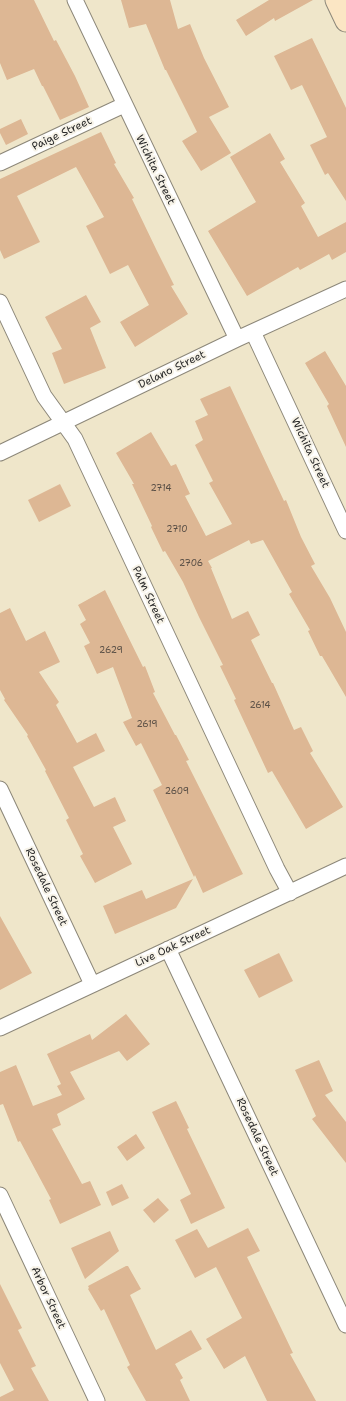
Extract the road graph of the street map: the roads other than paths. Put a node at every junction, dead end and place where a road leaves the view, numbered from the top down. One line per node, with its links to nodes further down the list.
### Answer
1 (75, 0): 4 (street, Wichita Street)
2 (336, 0): 3 (street)
3 (346, 21)
4 (124, 105): 5 (street, Paige Street); 9 (street, Wichita Street)
5 (0, 163)
6 (346, 289): 8 (street, Delano Street)
7 (0, 302): 10 (street, Palm Street)
8 (253, 332): 9 (street, Delano Street); 12 (street, Wichita Street)
9 (237, 339): 10 (street, Delano Street)
10 (63, 423): 11 (street, Delano Street); 15 (street, Palm Street)
11 (0, 453)
12 (346, 532)
13 (0, 789): 17 (street, Rosedale Street)
14 (346, 866): 15 (street, Live Oak Street)
15 (290, 893): 16 (street, Live Oak Street)
16 (168, 949): 17 (street, Live Oak Street); 20 (street, Rosedale Street)
17 (92, 984): 18 (street, Live Oak Street)
18 (0, 1028)
19 (0, 1195): 21 (street, Arbor Street)
20 (346, 1325)
21 (97, 1401)

